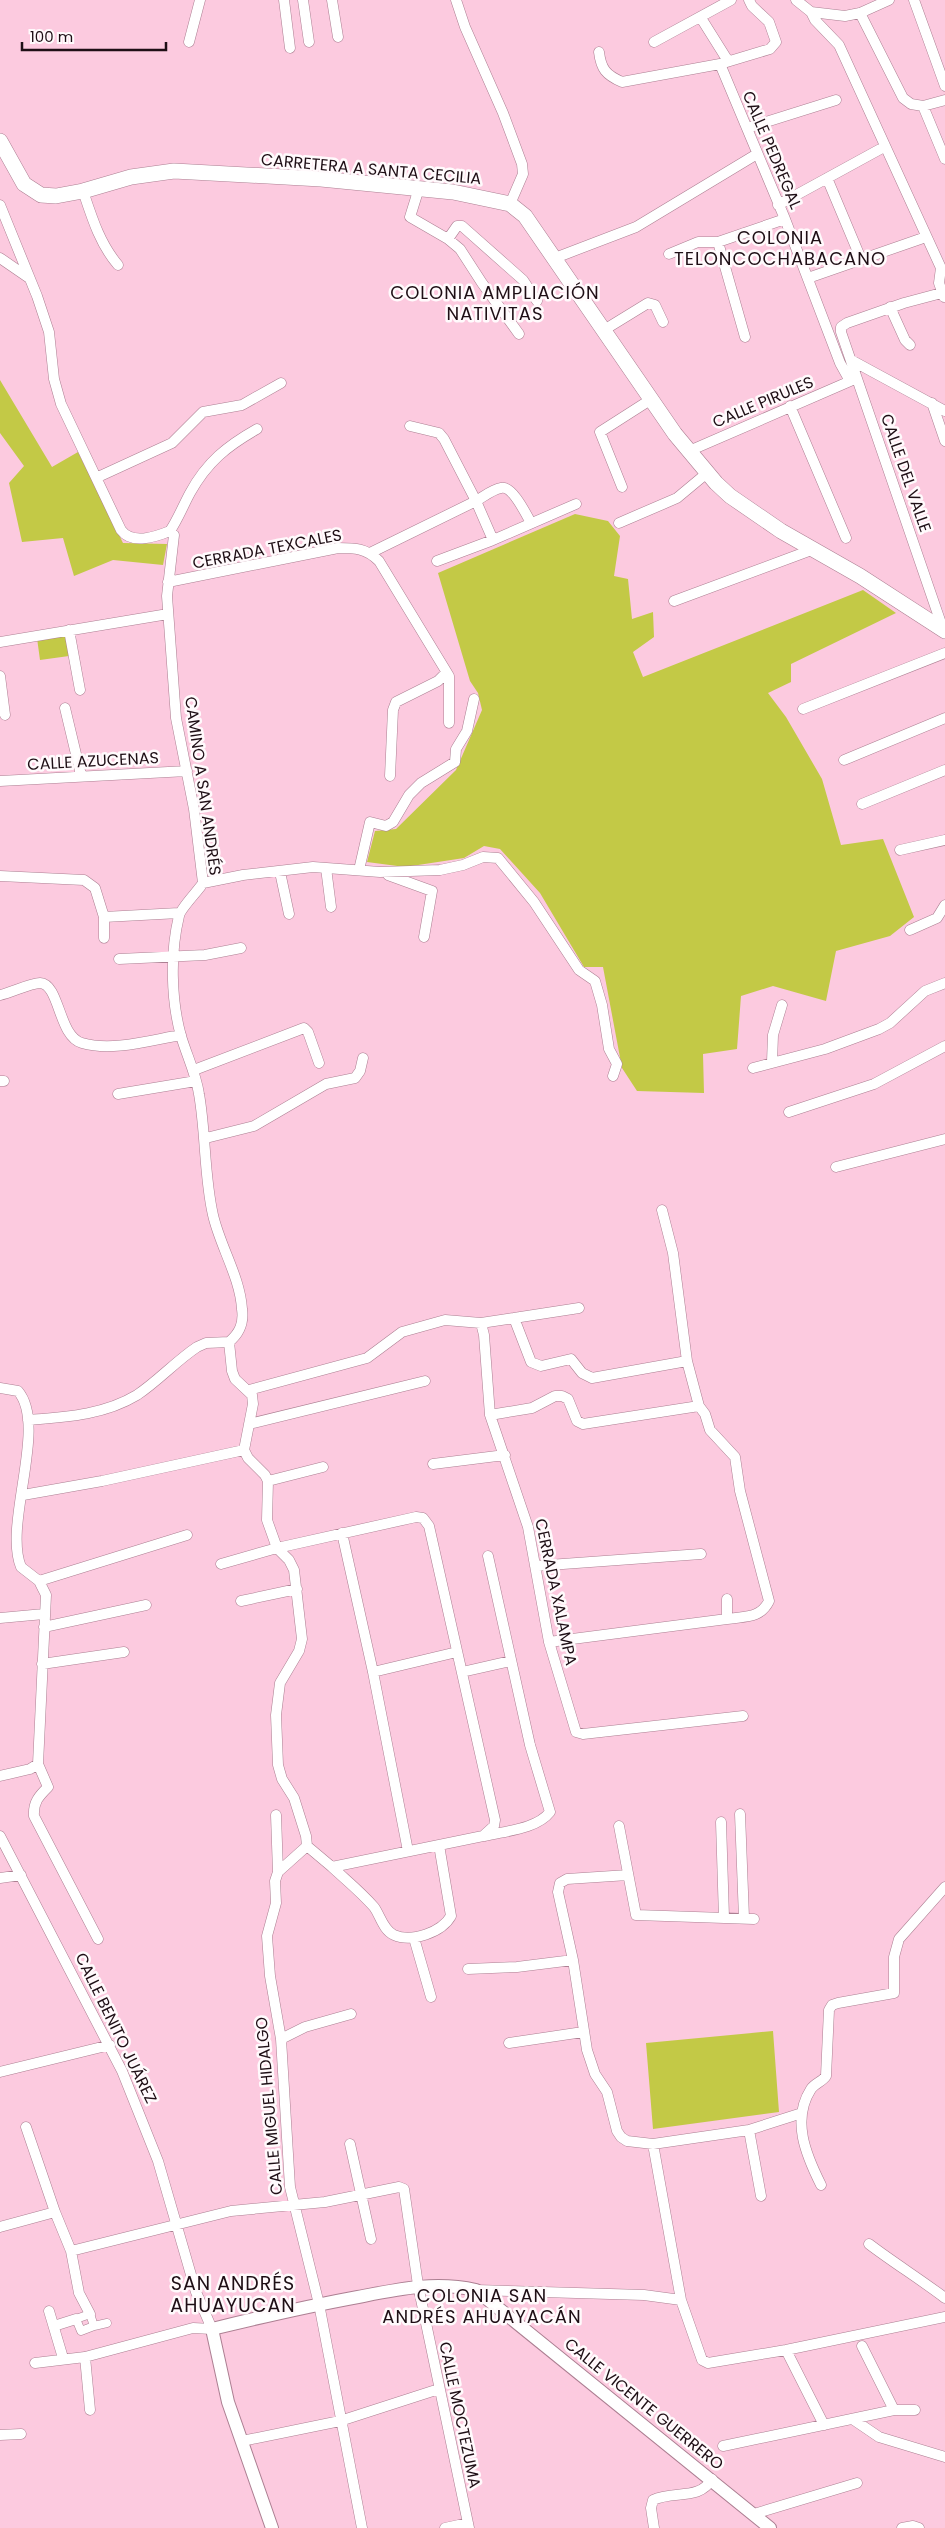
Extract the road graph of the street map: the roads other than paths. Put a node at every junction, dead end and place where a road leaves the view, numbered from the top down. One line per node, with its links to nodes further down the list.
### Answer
1 (200, 0): 15 (street)
2 (284, 0): 18 (street)
3 (303, 0): 16 (street)
4 (332, 0): 14 (street)
5 (456, 0): 33 (street)
6 (731, 0): 13 (street)
7 (749, 0): 20 (street)
8 (796, 0): 11 (street)
9 (914, 0): 21 (street)
10 (887, 1): 12 (street)
11 (812, 12): 12 (street); 27 (street)
12 (860, 13): 24 (street)
13 (701, 18): 17 (street); 20 (street, CALLE PEDREGAL)
14 (338, 37)
15 (189, 42)
16 (309, 42)
17 (654, 42)
18 (290, 48)
19 (600, 52): 20 (street)
20 (724, 63): 25 (street, CALLE PEDREGAL)
21 (945, 86)
22 (836, 100): 25 (street)
23 (945, 100): 24 (street)
24 (923, 106): 29 (street)
25 (747, 128): 28 (street, CALLE PEDREGAL)
26 (0, 140): 32 (main road, CARRETERA A SANTA CECILIA)
27 (884, 147): 30 (street); 37 (street)
28 (757, 154): 35 (street, CALLE PEDREGAL); 42 (street)
29 (945, 159)
30 (827, 178): 35 (street); 43 (street)
31 (419, 188): 32 (main road, CARRETERA A SANTA CECILIA); 33 (main road, CARRETERA A SANTA CECILIA); 38 (street)
32 (84, 192): 44 (street)
33 (510, 204): 42 (main road, CARRETERA A SANTA CECILIA)
34 (0, 205): 45 (street)
35 (778, 205): 36 (street, CALLE PEDREGAL)
36 (785, 219): 39 (street); 46 (street, CALLE PEDREGAL)
37 (926, 237): 43 (street); 47 (street)
38 (448, 239): 48 (street); 52 (street)
39 (718, 242): 40 (street); 53 (street)
40 (669, 254)
41 (0, 258): 45 (street)
42 (554, 258): 51 (main road, CARRETERA A SANTA CECILIA)
43 (861, 259): 46 (street)
44 (118, 265)
45 (30, 278): 67 (street)
46 (808, 278): 56 (street, CALLE PEDREGAL)
47 (944, 294): 49 (street)
48 (537, 301)
49 (890, 307): 54 (street); 55 (street, CALLE DEL VALLE)
50 (663, 322): 51 (street)
51 (604, 330): 58 (main road, CARRETERA A SANTA CECILIA)
52 (520, 334)
53 (745, 338)
54 (910, 345)
55 (851, 360): 56 (street, CALLE DEL VALLE); 59 (street)
56 (854, 379): 60 (street, CALLE PIRULES); 83 (street, CALLE DEL VALLE)
57 (281, 383): 67 (street)
58 (650, 400): 65 (main road, CARRETERA A SANTA CECILIA); 68 (street)
59 (932, 403): 61 (street); 64 (street)
60 (790, 406): 65 (street, CALLE PIRULES); 74 (street)
61 (945, 411)
62 (410, 426): 69 (street)
63 (257, 429): 73 (street)
64 (945, 441)
65 (689, 451): 66 (main road, CARRETERA A SANTA CECILIA)
66 (707, 473): 72 (street); 76 (main road, CARRETERA A SANTA CECILIA)
67 (98, 477): 73 (street)
68 (622, 487)
69 (476, 501): 71 (street); 75 (street); 77 (street)
70 (576, 504): 71 (street)
71 (531, 523): 75 (street)
72 (620, 523)
73 (170, 532): 79 (street, CAMINO A SAN ANDRÉS)
74 (846, 538)
75 (493, 540): 78 (street)
76 (814, 549): 80 (street); 83 (main road, CARRETERA A SANTA CECILIA)
77 (370, 553): 79 (street, CERRADA TEXCALES); 86 (street)
78 (437, 561)
79 (168, 582): 81 (street, CAMINO A SAN ANDRÉS)
80 (674, 601)
81 (168, 614): 82 (street); 97 (street, CAMINO A SAN ANDRÉS)
82 (69, 630): 84 (street); 88 (street)
83 (944, 630)
84 (0, 642)
85 (945, 653): 91 (street)
86 (446, 673): 94 (street); 99 (street)
87 (0, 676): 92 (street)
88 (80, 690)
89 (474, 699): 105 (street)
90 (65, 708): 98 (street)
91 (803, 709)
92 (5, 715)
93 (945, 718): 95 (street)
94 (449, 723)
95 (844, 760)
96 (945, 770): 101 (street)
97 (187, 771): 98 (street, CALLE AZUCENAS); 109 (street, CAMINO A SAN ANDRÉS)
98 (81, 775): 100 (street, CALLE AZUCENAS)
99 (390, 776)
100 (0, 781)
101 (862, 804)
102 (945, 840): 103 (street)
103 (900, 850)
104 (326, 868): 105 (street); 106 (street); 111 (street)
105 (359, 870): 107 (street)
106 (280, 872): 109 (street); 113 (street)
107 (380, 872): 116 (street); 131 (street)
108 (0, 876): 114 (street)
109 (204, 883): 112 (street, CAMINO A SAN ANDRÉS)
110 (945, 905): 115 (street)
111 (332, 907)
112 (179, 913): 114 (street); 119 (street)
113 (290, 914)
114 (104, 917): 117 (street)
115 (910, 930)
116 (424, 937)
117 (104, 938)
118 (241, 948): 119 (street)
119 (174, 956): 120 (street); 124 (street)
120 (119, 959)
121 (945, 983): 127 (street)
122 (0, 995): 124 (street)
123 (782, 1005): 127 (street)
124 (181, 1035): 130 (street)
125 (945, 1046): 134 (street)
126 (363, 1058): 135 (street)
127 (772, 1062): 129 (street)
128 (319, 1063): 130 (street)
129 (753, 1068)
130 (194, 1070): 132 (street)
131 (613, 1076)
132 (196, 1081): 133 (street); 135 (street)
133 (118, 1094)
134 (789, 1112)
135 (206, 1138): 142 (street)
136 (945, 1139): 137 (street)
137 (836, 1167)
138 (662, 1210): 143 (street)
139 (578, 1308): 140 (street)
140 (514, 1318): 141 (street); 143 (street)
141 (480, 1323): 146 (street); 148 (street, CERRADA XALAMPA)
142 (229, 1342): 146 (street); 149 (street)
143 (687, 1361): 147 (street)
144 (425, 1381): 150 (street)
145 (0, 1388): 149 (street)
146 (250, 1390): 150 (street)
147 (699, 1406): 148 (street); 171 (street)
148 (490, 1415): 152 (street, CERRADA XALAMPA)
149 (28, 1420): 156 (street)
150 (249, 1424): 151 (street)
151 (244, 1450): 155 (street); 156 (street)
152 (505, 1455): 153 (street); 163 (street, CERRADA XALAMPA)
153 (432, 1464)
154 (322, 1467): 155 (street)
155 (268, 1481): 159 (street)
156 (23, 1495): 164 (street)
157 (342, 1533): 159 (street); 175 (street); 178 (street)
158 (187, 1535): 164 (street)
159 (277, 1548): 162 (street); 165 (street)
160 (701, 1554): 163 (street)
161 (488, 1556): 176 (street)
162 (221, 1564)
163 (536, 1566): 173 (street, CERRADA XALAMPA)
164 (39, 1581): 169 (street)
165 (297, 1589): 167 (street); 190 (street)
166 (727, 1599): 171 (street)
167 (241, 1601)
168 (146, 1604): 172 (street)
169 (44, 1614): 170 (street); 172 (street)
170 (0, 1618)
171 (727, 1619): 173 (street)
172 (44, 1627): 177 (street)
173 (548, 1642): 180 (street, CERRADA XALAMPA)
174 (124, 1652): 177 (street)
175 (457, 1652): 178 (street); 179 (street)
176 (510, 1661): 179 (street); 188 (street)
177 (42, 1664): 181 (street)
178 (373, 1672): 191 (street)
179 (462, 1672): 188 (street)
180 (743, 1716)
181 (38, 1764): 182 (street); 200 (street)
182 (0, 1776)
183 (740, 1814): 198 (street)
184 (276, 1815): 193 (street, CALLE MIGUEL HIDALGO)
185 (721, 1822): 198 (street)
186 (620, 1826): 195 (street)
187 (0, 1836): 194 (street, CALLE BENITO JUÁREZ)
188 (483, 1836): 189 (street)
189 (440, 1845): 191 (street); 199 (street)
190 (307, 1846): 192 (street); 193 (street)
191 (408, 1851): 192 (street)
192 (332, 1867): 199 (street)
193 (278, 1872): 206 (street, CALLE MIGUEL HIDALGO)
194 (21, 1875): 196 (street); 208 (street, CALLE BENITO JUÁREZ)
195 (628, 1875): 198 (street); 201 (street)
196 (0, 1878)
197 (945, 1887): 210 (street)
198 (724, 1918)
199 (414, 1938): 203 (street)
200 (98, 1939)
201 (573, 1960): 202 (street); 205 (street)
202 (468, 1969)
203 (431, 1997)
204 (351, 2014): 206 (street)
205 (583, 2032): 207 (street); 214 (street)
206 (281, 2039): 218 (street, CALLE MIGUEL HIDALGO)
207 (509, 2043)
208 (110, 2045): 209 (street); 220 (street, CALLE BENITO JUÁREZ)
209 (0, 2072)
210 (802, 2114): 212 (street); 215 (street)
211 (26, 2127): 219 (street)
212 (749, 2130): 214 (street); 217 (street)
213 (350, 2144): 216 (street)
214 (653, 2144): 228 (street)
215 (821, 2184)
216 (362, 2194): 218 (street); 222 (street); 225 (street, CALLE MOCTEZUMA)
217 (761, 2196)
218 (293, 2203): 220 (street); 229 (street, CALLE MIGUEL HIDALGO)
219 (55, 2212): 221 (street); 224 (street)
220 (175, 2224): 224 (street); 237 (street, CALLE BENITO JUÁREZ)
221 (0, 2227)
222 (371, 2239)
223 (868, 2244): 227 (street)
224 (71, 2251): 231 (street)
225 (418, 2286): 226 (street, CALLE VICENTE GUERRERO); 229 (street, CALLE VICENTE GUERRERO); 243 (street, CALLE MOCTEZUMA)
226 (476, 2290): 228 (street); 255 (street, CALLE VICENTE GUERRERO)
227 (945, 2298)
228 (682, 2300): 239 (street)
229 (319, 2304): 237 (street, CALLE VICENTE GUERRERO); 248 (street, CALLE MIGUEL HIDALGO)
230 (49, 2311): 235 (street)
231 (90, 2314): 233 (street); 236 (street)
232 (945, 2316): 239 (street)
233 (76, 2319): 235 (street); 236 (street)
234 (107, 2323): 236 (street)
235 (54, 2326): 241 (street)
236 (94, 2326)
237 (212, 2329): 240 (street, CALLE VICENTE GUERRERO); 252 (street, CALLE BENITO JUÁREZ)
238 (862, 2346): 245 (street)
239 (786, 2350): 249 (street)
240 (85, 2357): 241 (street, CALLE VICENTE GUERRERO); 244 (street)
241 (63, 2358): 242 (street, CALLE VICENTE GUERRERO)
242 (35, 2364)
243 (439, 2389): 248 (street); 258 (street, CALLE MOCTEZUMA)
244 (90, 2410)
245 (894, 2410): 246 (street); 247 (street)
246 (915, 2410)
247 (854, 2420): 249 (street); 254 (street)
248 (340, 2421): 252 (street); 260 (street, CALLE MIGUEL HIDALGO)
249 (824, 2425): 253 (street)
250 (21, 2434): 251 (street)
251 (0, 2435)
252 (242, 2441): 259 (street, CALLE BENITO JUÁREZ)
253 (723, 2446)
254 (943, 2454)
255 (712, 2479): 257 (street, CALLE VICENTE GUERRERO); 262 (street)
256 (856, 2483): 257 (street)
257 (754, 2514): 263 (street, CALLE VICENTE GUERRERO)
258 (468, 2525): 261 (street)
259 (272, 2528)
260 (362, 2528)
261 (445, 2528)
262 (654, 2528)
263 (770, 2528)
264 (902, 2528): 265 (street)
265 (919, 2528)

